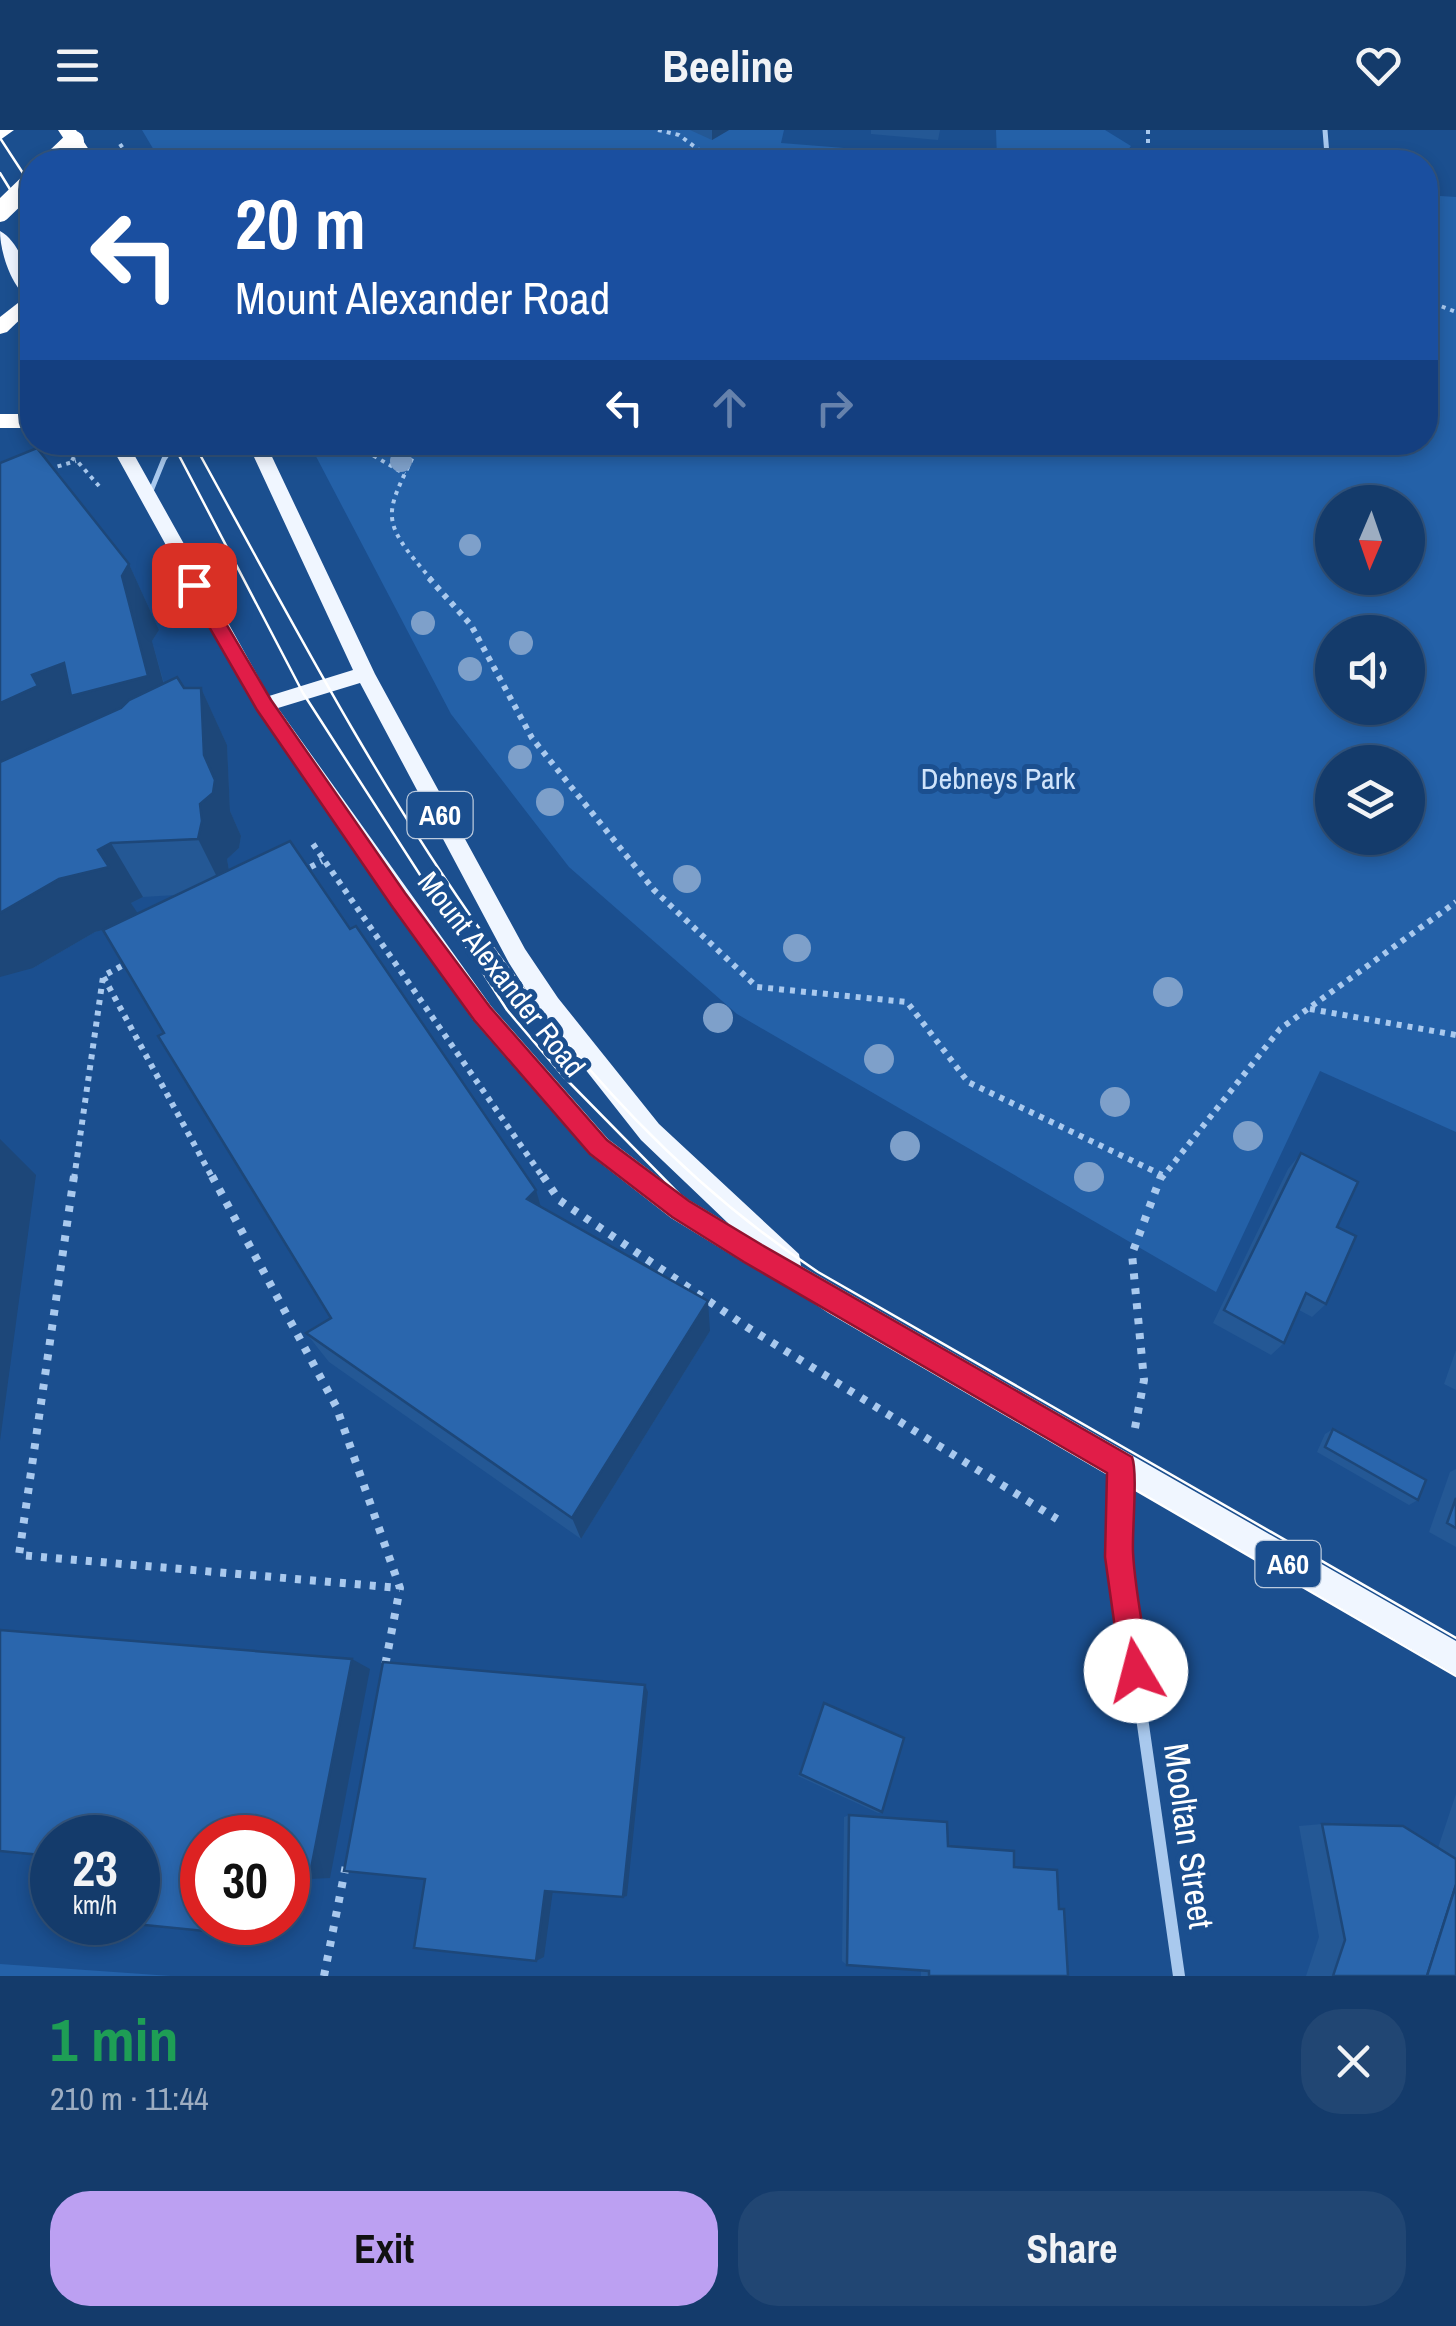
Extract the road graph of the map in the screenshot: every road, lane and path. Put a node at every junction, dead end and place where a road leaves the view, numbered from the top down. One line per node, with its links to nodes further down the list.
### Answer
1 (87, 130): 4 (highway, bridge)
2 (658, 130): 3 (path)
3 (680, 133): 5 (path)
4 (65, 150)
5 (701, 150)
6 (20, 193): 7 (highway, bridge)
7 (0, 212)
8 (0, 236): 9 (main road)
9 (20, 274)
10 (68, 455): 16 (path)
11 (124, 455): 18 (main road, Mount Alexander Road / A60)
12 (167, 455): 18 (lane)
13 (262, 455): 19 (main road, Mount Alexander Road / A60)
14 (372, 455): 17 (path)
15 (414, 455): 17 (path)
16 (42, 471)
17 (405, 474): 28 (path)
18 (147, 500): 20 (main road, Mount Alexander Road / A60)
19 (365, 674): 20 (main road); 29 (main road, Mount Alexander Road / A60)
20 (264, 705): 29 (main road, Mount Alexander Road / A60)
21 (322, 861): 22 (path)
22 (288, 878)
23 (1456, 902): 26 (path)
24 (137, 958): 25 (path)
25 (103, 976): 31 (path); 31 (path)
26 (1309, 1009): 27 (path); 28 (path)
27 (1456, 1035)
28 (1162, 1175): 30 (path)
29 (836, 1300): 30 (main road, Mount Alexander Road / A60)
30 (1122, 1467): 32 (main road, Mount Alexander Road / A60); 36 (street, Mooltan Street)
31 (400, 1588): 33 (path)
32 (1456, 1659)
33 (381, 1685)
34 (347, 1860): 35 (path)
35 (324, 1976)
36 (1179, 1976)

